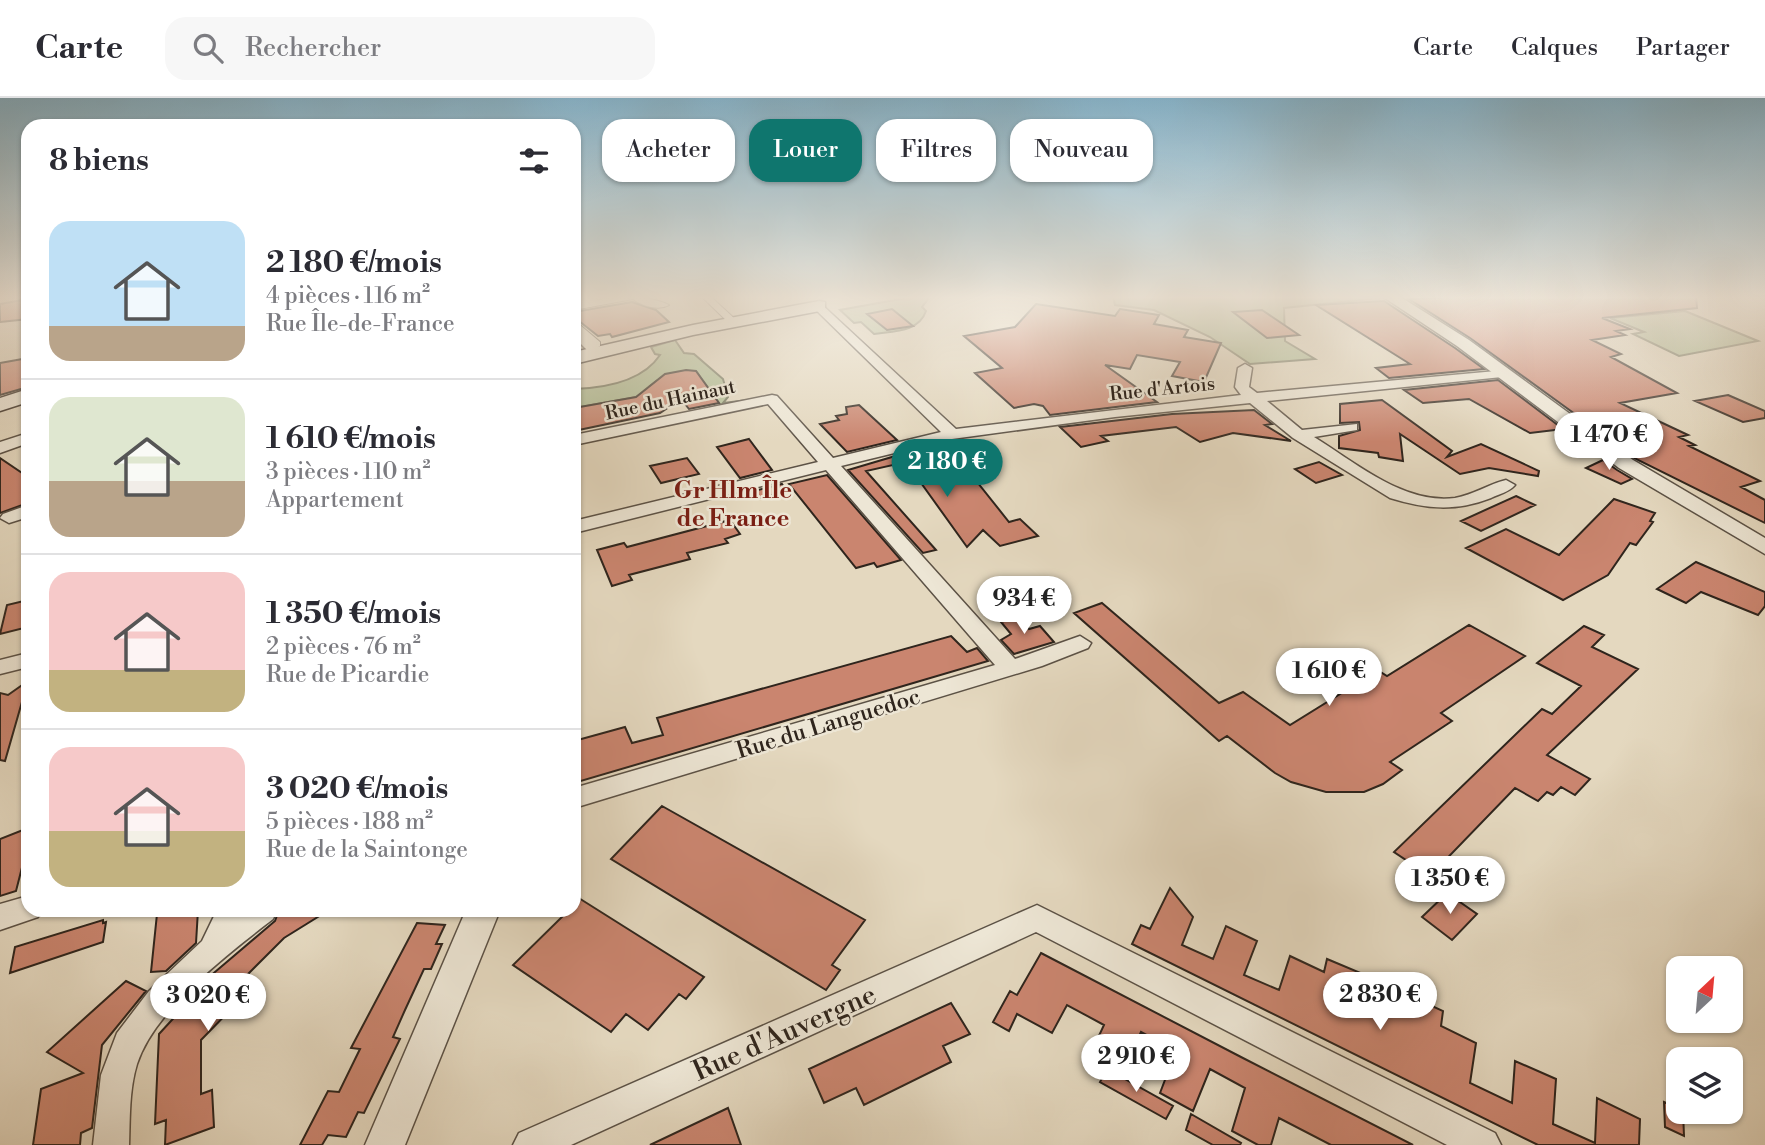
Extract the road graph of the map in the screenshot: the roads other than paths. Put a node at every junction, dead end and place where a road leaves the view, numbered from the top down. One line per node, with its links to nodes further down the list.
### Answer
1 (589, 345): 6 (street)
2 (596, 345): 6 (street)
3 (620, 345): 6 (main road)
4 (860, 345): 14 (street)
5 (1464, 345): 9 (street)
6 (594, 350): 7 (main road)
7 (581, 355)
8 (1245, 369): 11 (street)
9 (1502, 373): 11 (street, Rue d'Artois); 24 (street)
10 (21, 398): 12 (main road)
11 (1254, 398): 14 (street, Rue d'Artois); 15 (street)
12 (0, 405)
13 (1351, 427): 15 (street)
14 (952, 433): 19 (street, Rue d'Artois)
15 (1299, 435): 20 (street)
16 (581, 439): 19 (street, Rue du Hainaut)
17 (21, 440): 18 (street)
18 (0, 448)
19 (832, 463): 23 (street, Rue d'Artois); 28 (street)
20 (1506, 485)
21 (21, 513): 22 (street)
22 (9, 518)
23 (581, 525)
24 (1765, 547)
25 (1080, 643): 28 (street, Rue du Languedoc)
26 (21, 662): 27 (street)
27 (0, 667)
28 (1010, 668): 29 (street, Rue du Languedoc)
29 (581, 796)
30 (21, 910): 31 (street)
31 (0, 917)
32 (228, 917): 35 (street)
33 (254, 917): 35 (street)
34 (480, 917): 37 (street)
35 (214, 947): 36 (street)
36 (111, 1145)
37 (385, 1145)
38 (531, 1145): 39 (street, Rue d'Auvergne)
39 (1483, 1145)

